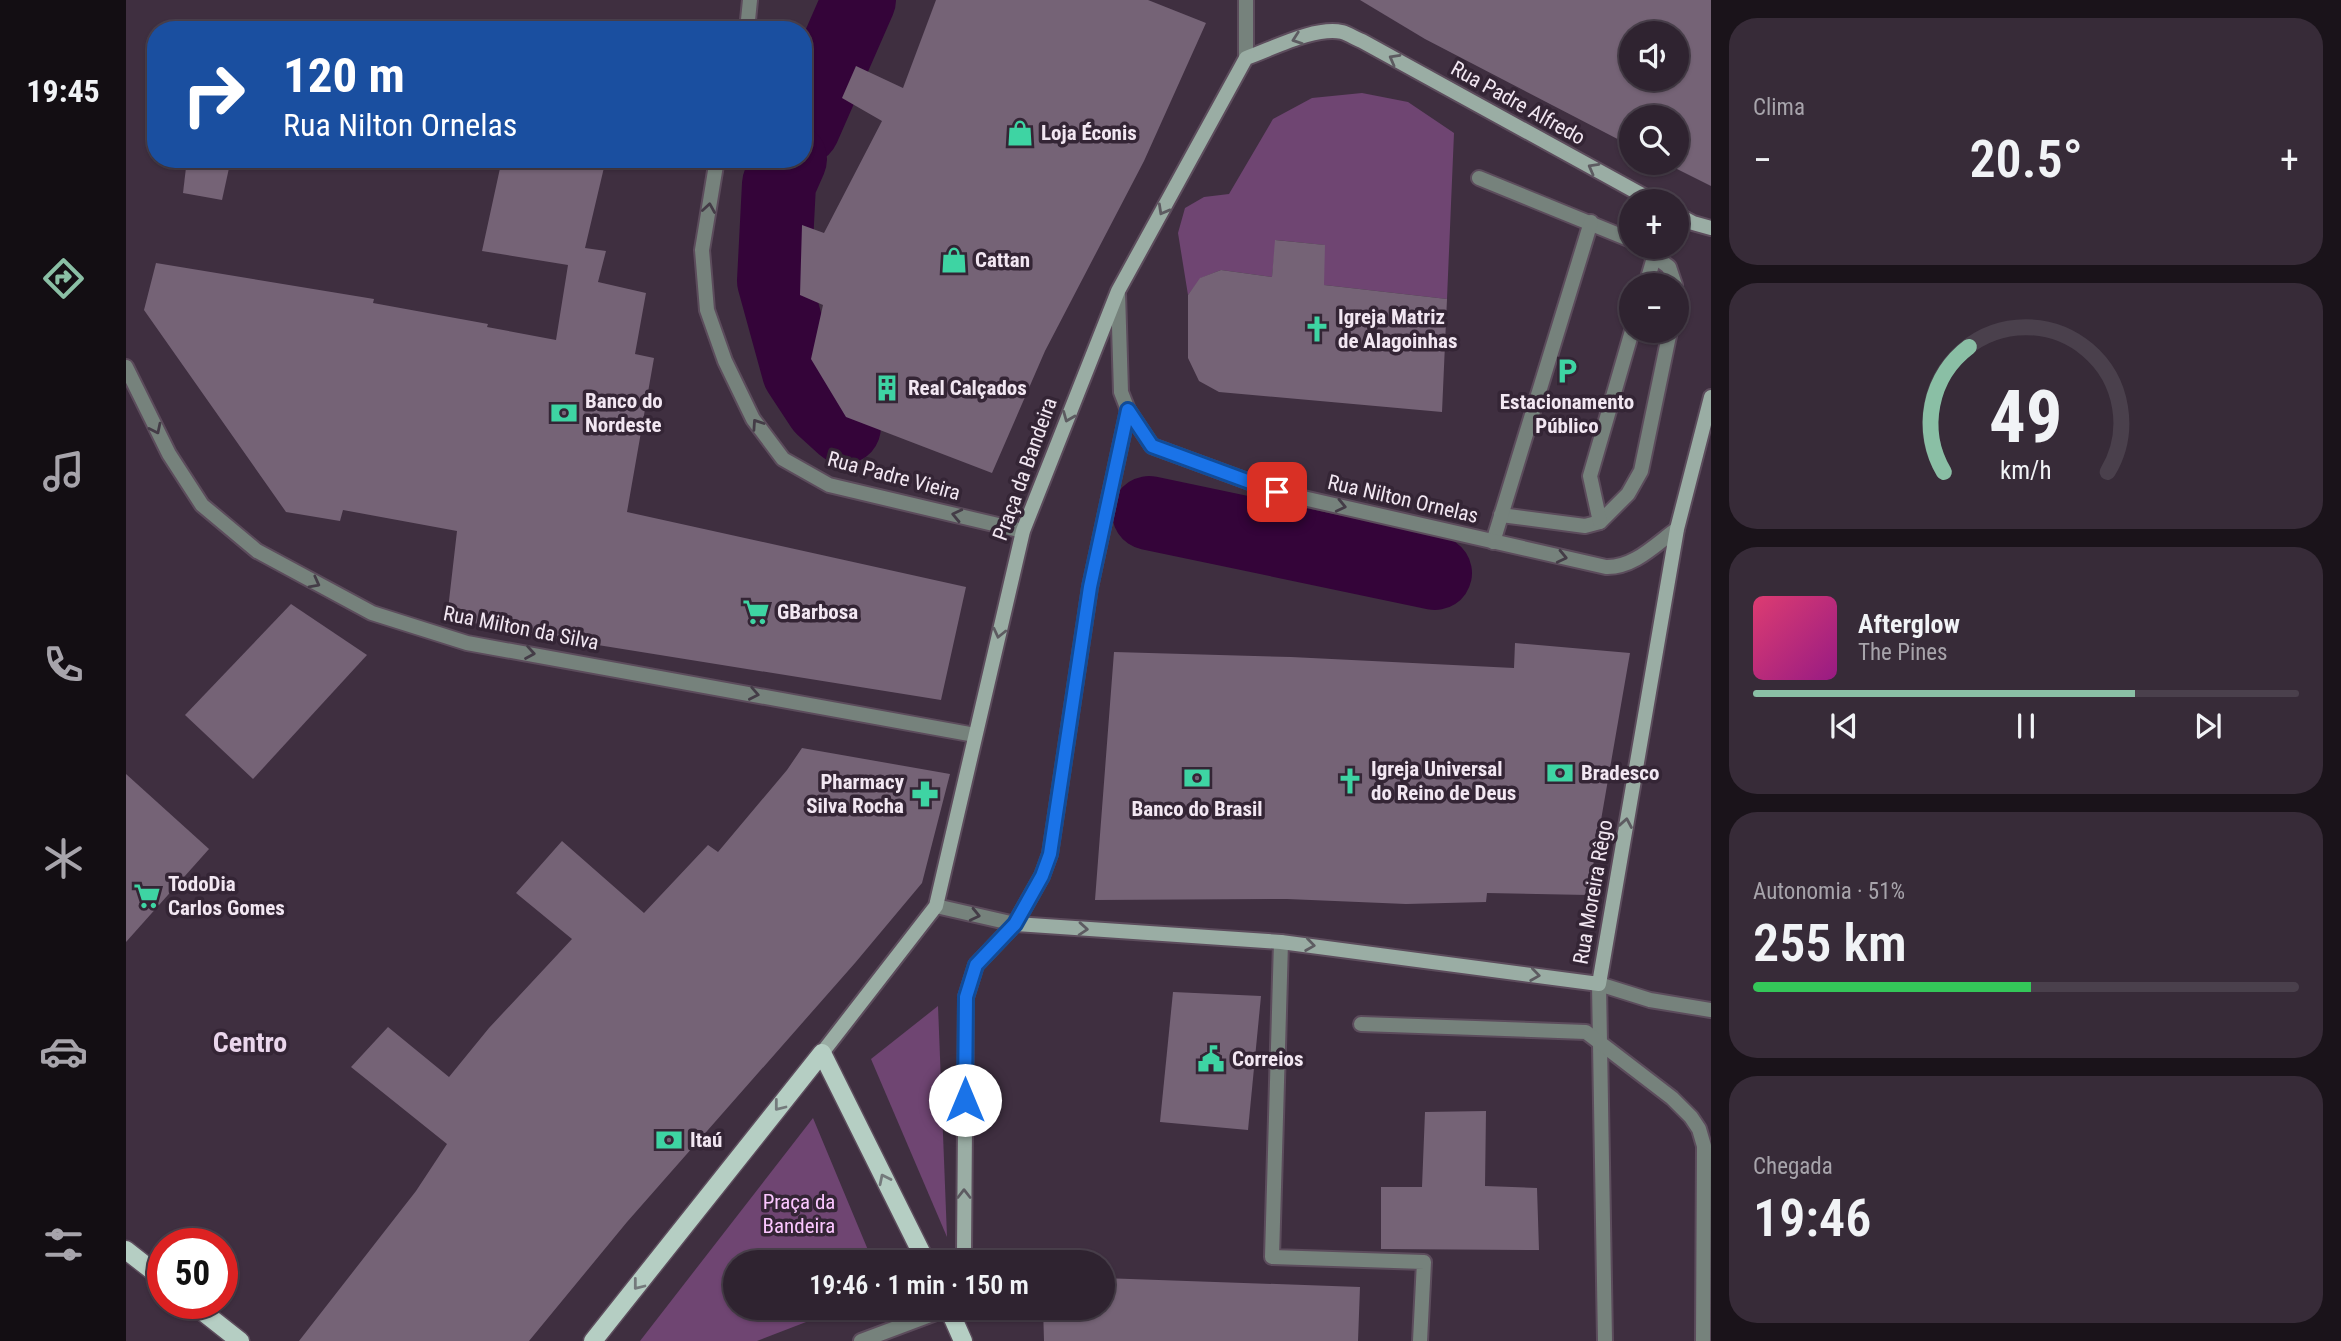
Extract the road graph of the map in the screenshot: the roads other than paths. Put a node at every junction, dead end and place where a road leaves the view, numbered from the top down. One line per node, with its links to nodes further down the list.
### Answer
1 (750, 0): 3 (street)
2 (1246, 0): 4 (street)
3 (748, 21)
4 (1246, 58): 7 (main road, Rua Padre Alfredo, one-way to 4); 14 (main road, Praça da Bandeira, one-way to 14)
5 (716, 168): 23 (street, Rua Padre Vieira, one-way to 5)
6 (1479, 178): 9 (street)
7 (1631, 189)
8 (1689, 221): 10 (main road)
9 (1591, 222): 11 (street); 20 (street)
10 (1711, 228)
11 (1619, 235)
12 (1658, 259): 13 (street)
13 (1671, 273)
14 (1118, 291): 19 (street, Rua Nilton Ornelas); 23 (main road, Praça da Bandeira, one-way to 23)
15 (1629, 343): 21 (street)
16 (1668, 343): 21 (street)
17 (126, 368): 25 (street, Rua Milton da Silva, one-way to 25)
18 (1711, 397): 22 (main road, Rua Moreira Rêgo)
19 (1128, 410): 24 (street, Rua Nilton Ornelas, one-way to 24); 27 (street)
20 (1501, 515): 21 (street); 24 (street)
21 (1600, 522)
22 (1676, 528): 24 (street, Rua Nilton Ornelas, one-way to 22); 29 (main road, Rua Moreira Rêgo, one-way to 22)
23 (1023, 531): 25 (main road, Praça da Bandeira, one-way to 25)
24 (1493, 542)
25 (975, 735): 26 (main road, Praça da Bandeira)
26 (936, 906): 27 (street, one-way to 27); 33 (main road, Praça da Bandeira)
27 (1015, 924): 28 (main road, Rua Moreira Rêgo, one-way to 28); 36 (main road, one-way to 27)
28 (1281, 942): 29 (main road, Rua Moreira Rêgo, one-way to 29); 45 (street)
29 (1599, 984): 30 (street); 32 (street)
30 (1711, 1010)
31 (1361, 1024): 32 (street)
32 (1599, 1041): 46 (street); 47 (street)
33 (822, 1053): 35 (main road, one-way to 33); 42 (main road, Praça da Bandeira, one-way to 42)
34 (126, 1250): 37 (main road)
35 (920, 1250)
36 (964, 1250)
37 (147, 1266)
38 (212, 1319): 41 (main road)
39 (917, 1320): 43 (street)
40 (954, 1320): 44 (main road)
41 (240, 1341)
42 (593, 1341)
43 (861, 1341)
44 (963, 1341)
45 (1420, 1341)
46 (1605, 1341)
47 (1703, 1341)

